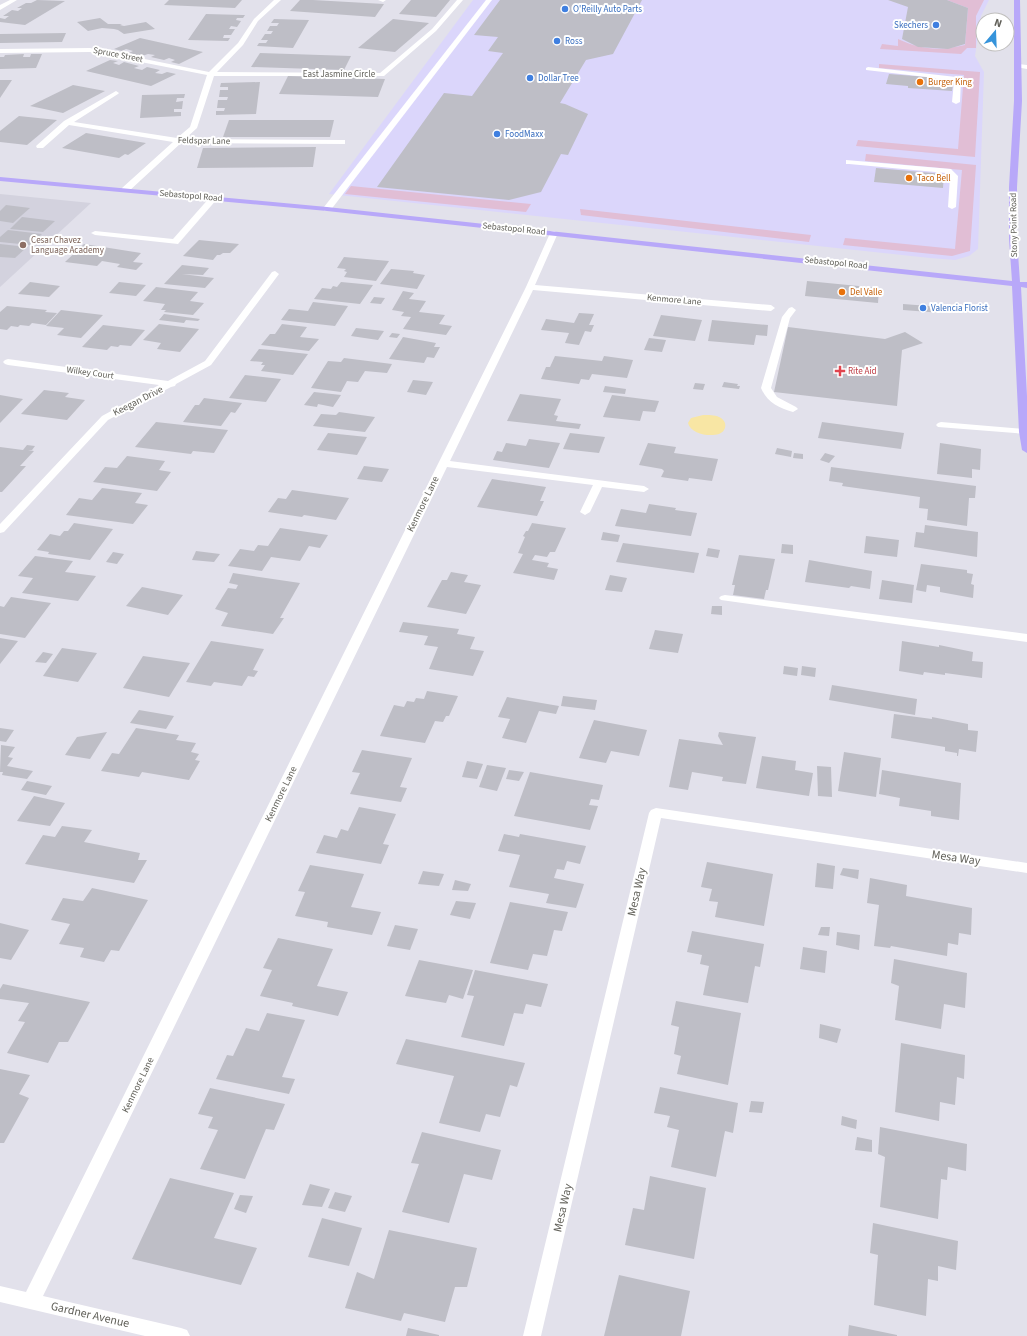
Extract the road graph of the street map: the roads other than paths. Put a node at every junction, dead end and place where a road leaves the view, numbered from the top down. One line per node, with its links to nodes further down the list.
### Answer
1 (14, 0): 6 (street)
2 (278, 0): 11 (street)
3 (460, 0): 11 (street, East Jasmine Circle)
4 (489, 0): 23 (street)
5 (1018, 0): 8 (main road, Stony Point Road)
6 (0, 8)
7 (0, 51): 11 (street, Spruce Street)
8 (1018, 66): 9 (street); 27 (main road, Stony Point Road)
9 (1027, 67)
10 (868, 69): 13 (street)
11 (211, 74): 15 (street)
12 (116, 93): 14 (street)
13 (956, 102)
14 (67, 123): 15 (street, Feldspar Lane); 17 (street)
15 (179, 141): 16 (street, Feldspar Lane); 20 (street)
16 (342, 142)
17 (40, 146)
18 (849, 162): 22 (street)
19 (0, 179): 20 (main road, Sebastopol Road)
20 (125, 190): 21 (main road, Sebastopol Road)
21 (214, 198): 23 (main road, Sebastopol Road); 24 (street)
22 (952, 208)
23 (327, 209): 25 (main road, Sebastopol Road)
24 (95, 233)
25 (554, 234): 27 (main road, Sebastopol Road); 29 (street, Kenmore Lane)
26 (275, 274): 33 (street, Keegan Drive)
27 (1016, 284): 28 (main road, Sebastopol Road); 36 (main road, Stony Point Road)
28 (1027, 285)
29 (530, 287): 30 (street, Kenmore Lane); 38 (street, Kenmore Lane)
30 (771, 308)
31 (792, 310): 34 (street)
32 (8, 362): 33 (street, Wilkey Court)
33 (172, 384): 42 (street, Keegan Drive)
34 (793, 410)
35 (941, 426): 36 (street)
36 (1025, 433): 37 (main road, Stony Point Road)
37 (1027, 450)
38 (443, 463): 39 (street); 47 (street, Kenmore Lane)
39 (599, 484): 40 (street); 41 (street)
40 (644, 489)
41 (585, 512)
42 (2, 526)
43 (725, 598): 44 (street)
44 (1027, 638)
45 (1027, 868): 49 (street, Mesa Way)
46 (0, 1294): 47 (street, Gardner Avenue)
47 (32, 1301): 48 (street, Gardner Avenue)
48 (181, 1336)
49 (532, 1336)

